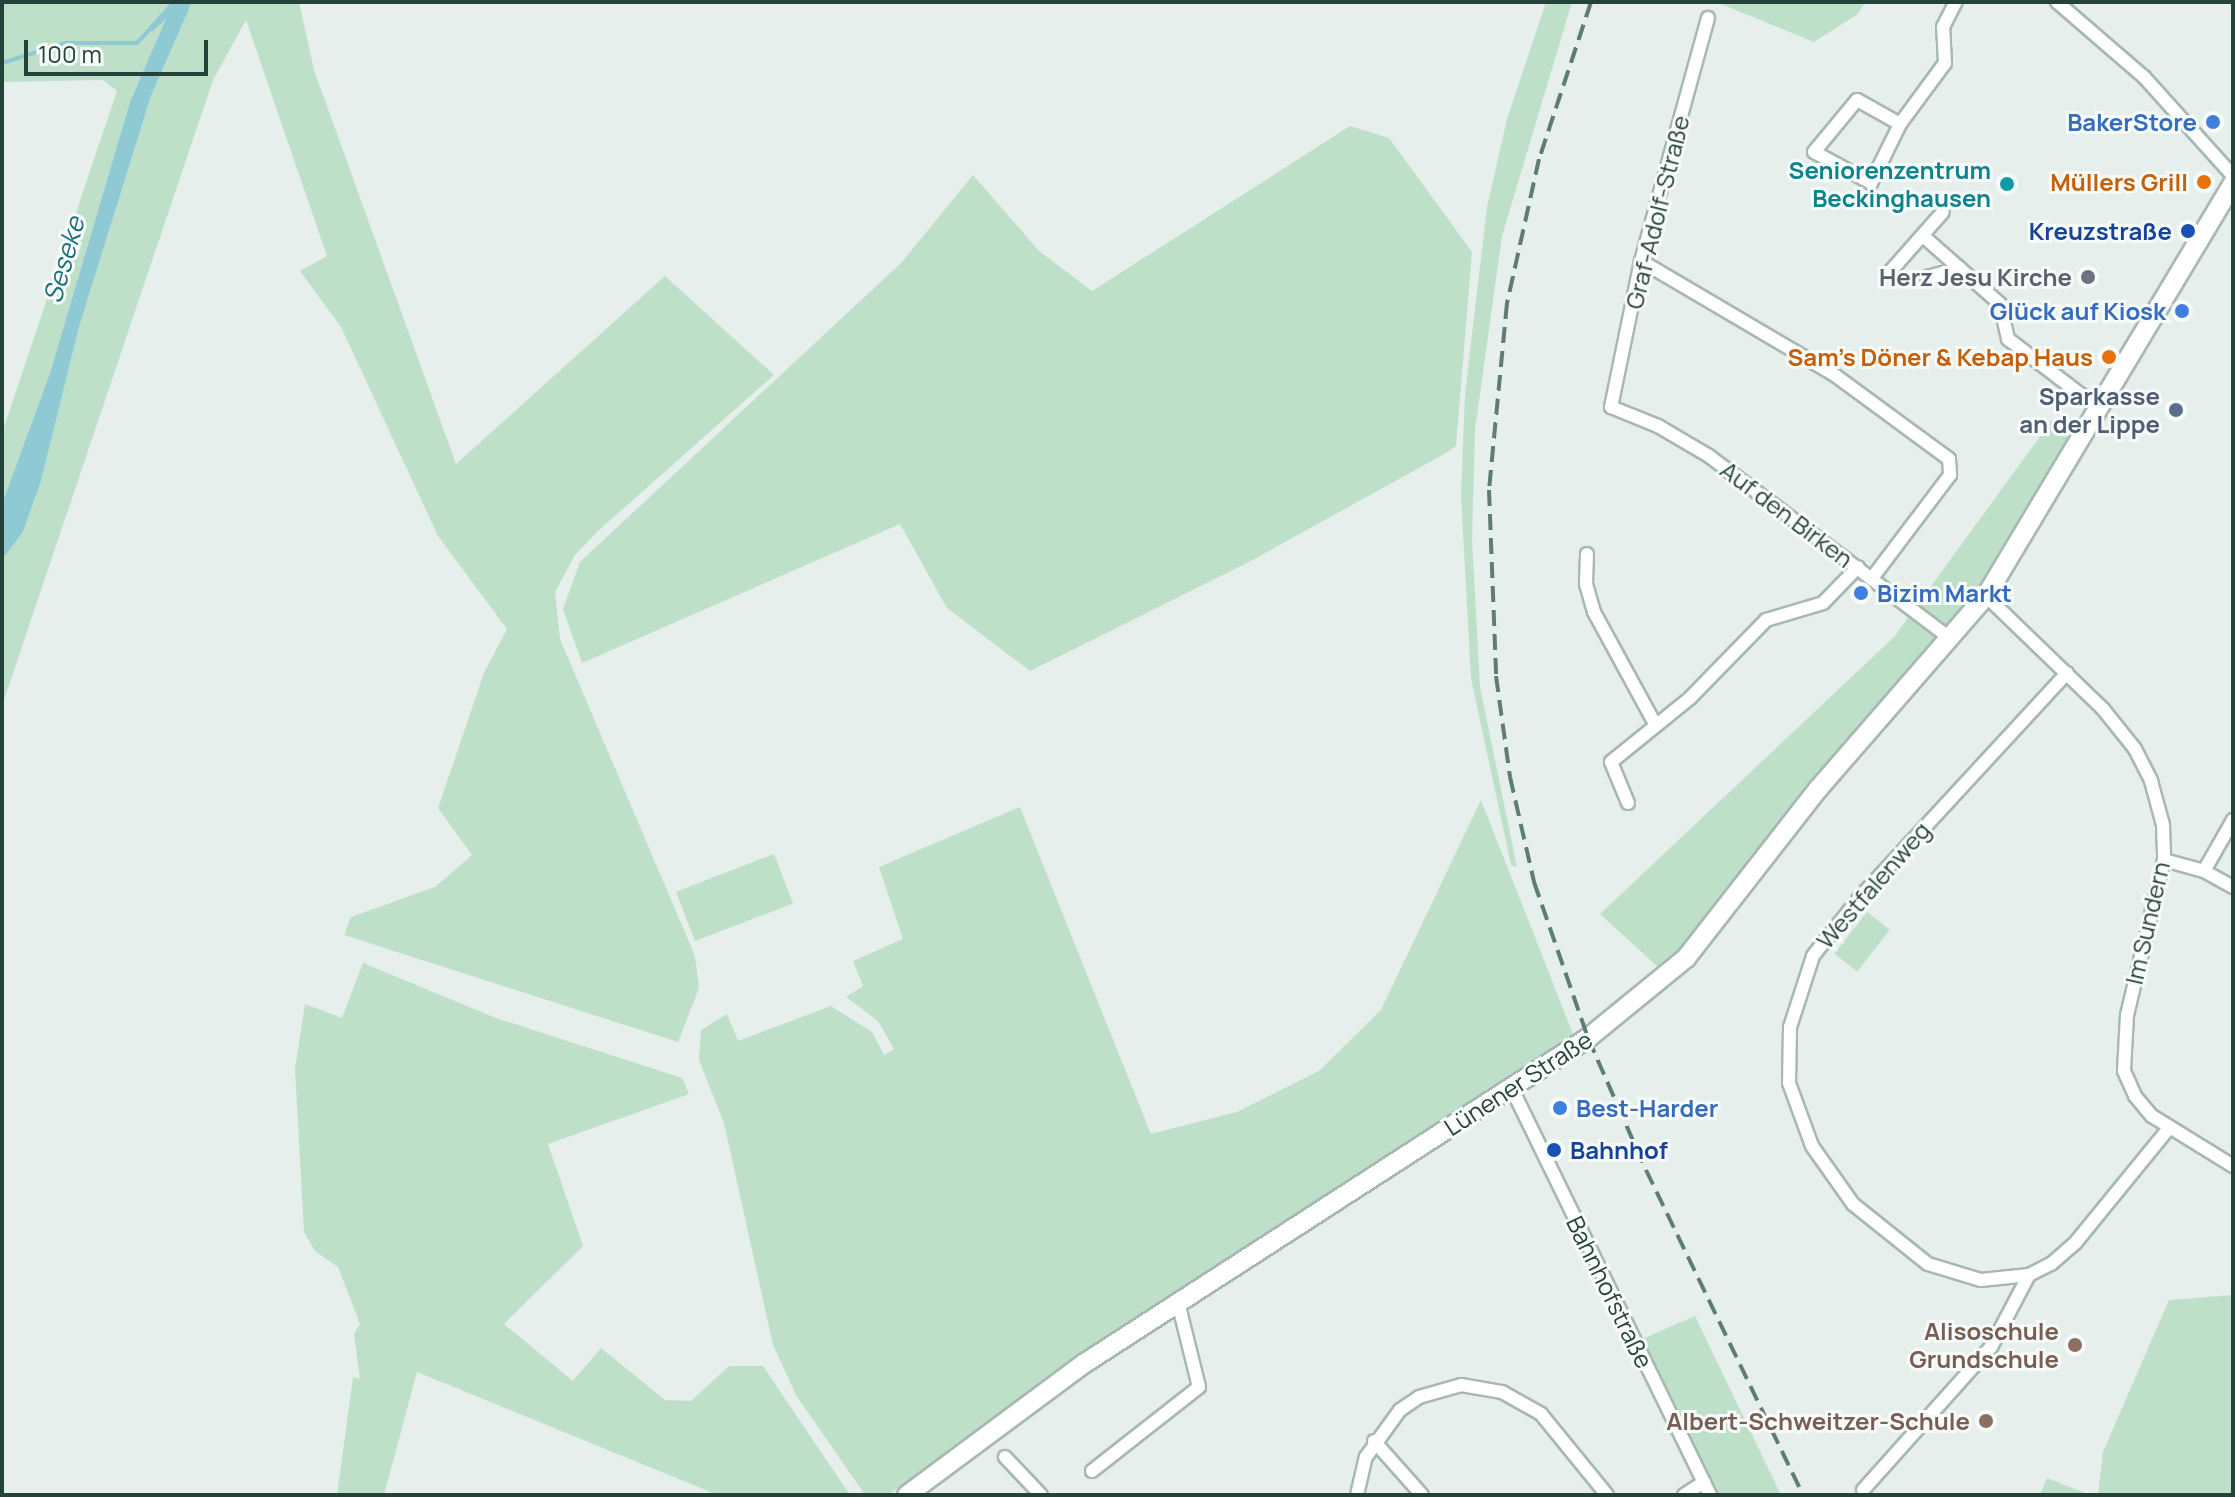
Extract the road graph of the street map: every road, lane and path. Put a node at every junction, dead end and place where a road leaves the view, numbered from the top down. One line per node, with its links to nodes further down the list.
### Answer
1 (1956, 2): 4 (street)
2 (2057, 2): 5 (street)
3 (1708, 18): 9 (street, Graf-Adolf-Straße)
4 (1900, 124): 4 (street)
5 (2233, 176)
6 (2233, 183): 14 (main road, Lünener Straße)
7 (1943, 212): 8 (street)
8 (1923, 236): 10 (street); 11 (street)
9 (1641, 261): 13 (street, Graf-Adolf-Straße); 17 (street)
10 (1960, 268): 12 (street); 14 (street)
11 (1889, 273)
12 (1927, 277)
13 (1611, 407): 16 (street, Auf den Birken)
14 (2100, 409): 18 (main road, Lünener Straße)
15 (1587, 554): 21 (street)
16 (1858, 567): 17 (street, Auf den Birken); 21 (street)
17 (1872, 578): 19 (street, Auf den Birken)
18 (1986, 596): 19 (main road, Lünener Straße); 20 (street, Im Sundern)
19 (1951, 639): 27 (main road, Lünener Straße)
20 (2067, 673): 24 (street, Im Sundern); 30 (street, Westfalenweg)
21 (1655, 724): 22 (street)
22 (1628, 803)
23 (2233, 820): 25 (street)
24 (2164, 860): 25 (street); 28 (street, Im Sundern)
25 (2204, 871): 26 (street)
26 (2233, 887)
27 (1512, 1089): 31 (main road, Lünener Straße); 35 (street, Bahnhofstraße)
28 (2169, 1128): 29 (street, Im Sundern); 30 (street, Westfalenweg)
29 (2233, 1166)
30 (2029, 1275): 36 (street)
31 (1178, 1302): 34 (street); 37 (main road, Lünener Straße)
32 (1374, 1441): 39 (street); 40 (street); 41 (street)
33 (1005, 1457): 38 (street)
34 (1092, 1471)
35 (1704, 1482): 42 (street); 43 (street, Bahnhofstraße)
36 (1863, 1490)
37 (907, 1495)
38 (1041, 1495)
39 (1357, 1495)
40 (1422, 1495)
41 (1607, 1495)
42 (1684, 1495)
43 (1710, 1495)

